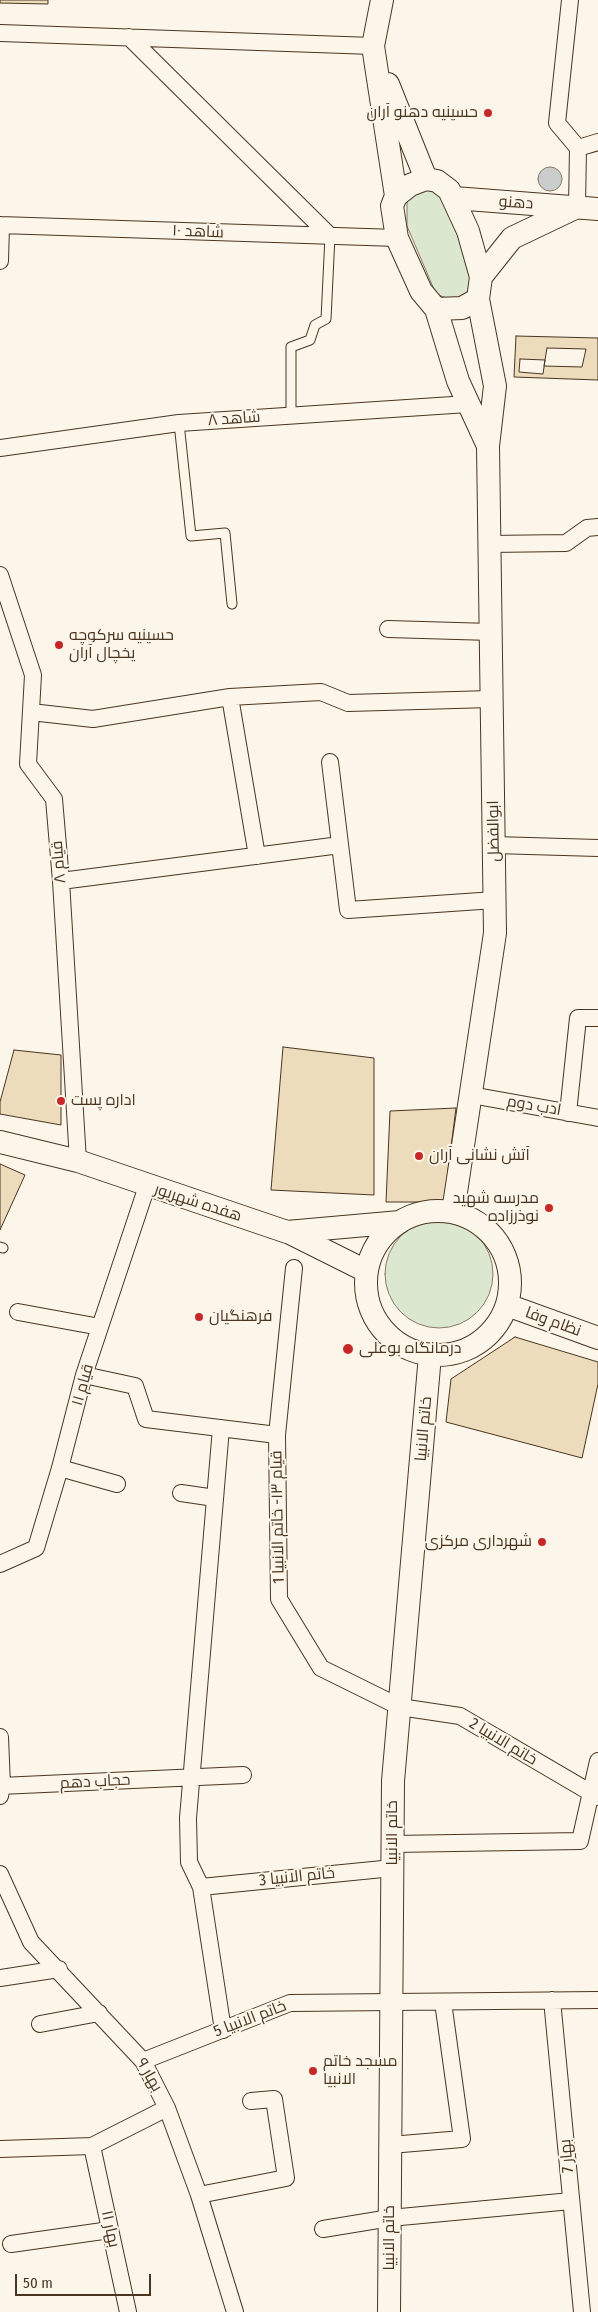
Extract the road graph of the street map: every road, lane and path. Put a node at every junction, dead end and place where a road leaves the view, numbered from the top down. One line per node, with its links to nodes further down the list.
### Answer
1 (382, 0): 5 (street)
2 (570, 0): 7 (street)
3 (0, 33): 4 (street)
4 (129, 38): 5 (street); 13 (street)
5 (373, 46): 8 (street); 9 (street)
6 (598, 142): 7 (street)
7 (578, 148): 11 (street)
8 (426, 179): 9 (street); 10 (street)
9 (396, 196): 14 (street)
10 (454, 198): 11 (street, دهنو); 16 (street)
11 (588, 208): 16 (street, دهنو)
12 (0, 225): 13 (street, شاهد ۱۰); 15 (street)
13 (330, 236): 14 (street, شاهد ۱۰); 20 (lane)
14 (396, 238): 18 (street)
15 (0, 261)
16 (481, 277): 17 (street, ابوالفضل)
17 (478, 299): 18 (street); 22 (street, ابوالفضل)
18 (436, 309): 19 (street)
19 (468, 404): 20 (street, شاهد ۸); 22 (street)
20 (291, 416): 21 (street, شاهد ۸)
21 (179, 423): 23 (street, شاهد ۸); 27 (lane)
22 (488, 446): 25 (street, ابوالفضل)
23 (0, 448)
24 (598, 527): 25 (street)
25 (489, 544): 29 (street, ابوالفضل)
26 (0, 575): 32 (street, قیام ۸)
27 (232, 604)
28 (388, 629): 29 (street)
29 (490, 632): 31 (street, ابوالفضل)
30 (230, 697): 31 (street); 32 (street); 37 (street)
31 (492, 699): 35 (street, ابوالفضل)
32 (31, 712): 38 (street, قیام ۸)
33 (330, 762): 34 (street)
34 (340, 845): 37 (street); 39 (street)
35 (494, 845): 36 (street); 39 (street, ابوالفضل)
36 (598, 848)
37 (257, 856): 38 (street)
38 (62, 881): 45 (street, قیام ۸)
39 (495, 900): 41 (street, ابوالفضل)
40 (598, 1018): 42 (street)
41 (471, 1095): 42 (street, ادب دوم); 47 (street, ابوالفضل)
42 (568, 1113): 43 (street, ادب دوم)
43 (598, 1118)
44 (0, 1142): 45 (street, هفده شهریور)
45 (78, 1161): 46 (street, هفده شهریور)
46 (147, 1186): 49 (street, هفده شهریور); 54 (street, قیام ۱۱)
47 (453, 1212): 48 (street); 52 (street)
48 (400, 1222): 49 (street, هفده شهریور); 51 (street)
49 (288, 1232): 51 (street)
50 (294, 1268): 59 (street, قیام ۱۳- خاتم الانبیا 1)
51 (366, 1271): 56 (street)
52 (508, 1305): 55 (street, نظام وفا); 56 (street)
53 (18, 1312): 54 (street)
54 (100, 1327): 57 (street, قیام ۱۱)
55 (598, 1338)
56 (430, 1356): 65 (street, خاتم الانبیا)
57 (84, 1376): 58 (street); 60 (street, قیام ۱۱)
58 (222, 1428): 59 (street); 63 (street)
59 (277, 1435): 65 (street, قیام ۱۳- خاتم الانبیا 1)
60 (60, 1468): 61 (street); 64 (street, قیام ۱۱)
61 (117, 1484)
62 (181, 1493): 63 (street)
63 (215, 1498): 69 (street)
64 (0, 1564)
65 (400, 1707): 71 (street, خاتم الانبیا 2); 72 (street, خاتم الانبیا)
66 (0, 1738): 70 (street)
67 (598, 1761): 71 (street)
68 (243, 1775): 69 (street, حجاب دهم)
69 (191, 1778): 70 (street, حجاب دهم); 75 (street)
70 (1, 1790)
71 (594, 1796): 72 (street)
72 (393, 1844): 73 (street, خاتم الانبیا)
73 (393, 1868): 75 (street, خاتم الانبیا 3); 80 (street, خاتم الانبیا)
74 (0, 1874): 76 (street, بهار ۹)
75 (201, 1887): 84 (street)
76 (59, 1969): 77 (street); 82 (street, بهار ۹)
77 (0, 1978)
78 (552, 2000): 79 (street, خاتم الانبیا 5); 81 (street, خاتم الانبیا 5); 92 (street, بهار 7)
79 (598, 2000)
80 (392, 2002): 81 (street, خاتم الانبیا 5); 84 (street, خاتم الانبیا 5); 88 (street, خاتم الانبیا)
81 (443, 2002): 88 (street)
82 (99, 2013): 83 (street); 85 (street, بهار ۹)
83 (40, 2024)
84 (223, 2030): 85 (street, خاتم الانبیا 5)
85 (143, 2061): 87 (street, بهار ۹)
86 (251, 2101): 91 (street)
87 (167, 2108): 89 (street); 91 (street, بهار ۹)
88 (390, 2145): 93 (street, خاتم الانبیا)
89 (92, 2146): 90 (street); 95 (street, بهار ۱۱)
90 (0, 2149)
91 (198, 2196): 98 (street, بهار ۹)
92 (571, 2201): 93 (street); 100 (street, بهار 7)
93 (390, 2218): 94 (street); 99 (street, خاتم الانبیا)
94 (323, 2229)
95 (110, 2230): 96 (street); 97 (street, بهار ۱۱)
96 (11, 2244)
97 (128, 2312)
98 (236, 2312)
99 (389, 2312)
100 (582, 2312)

